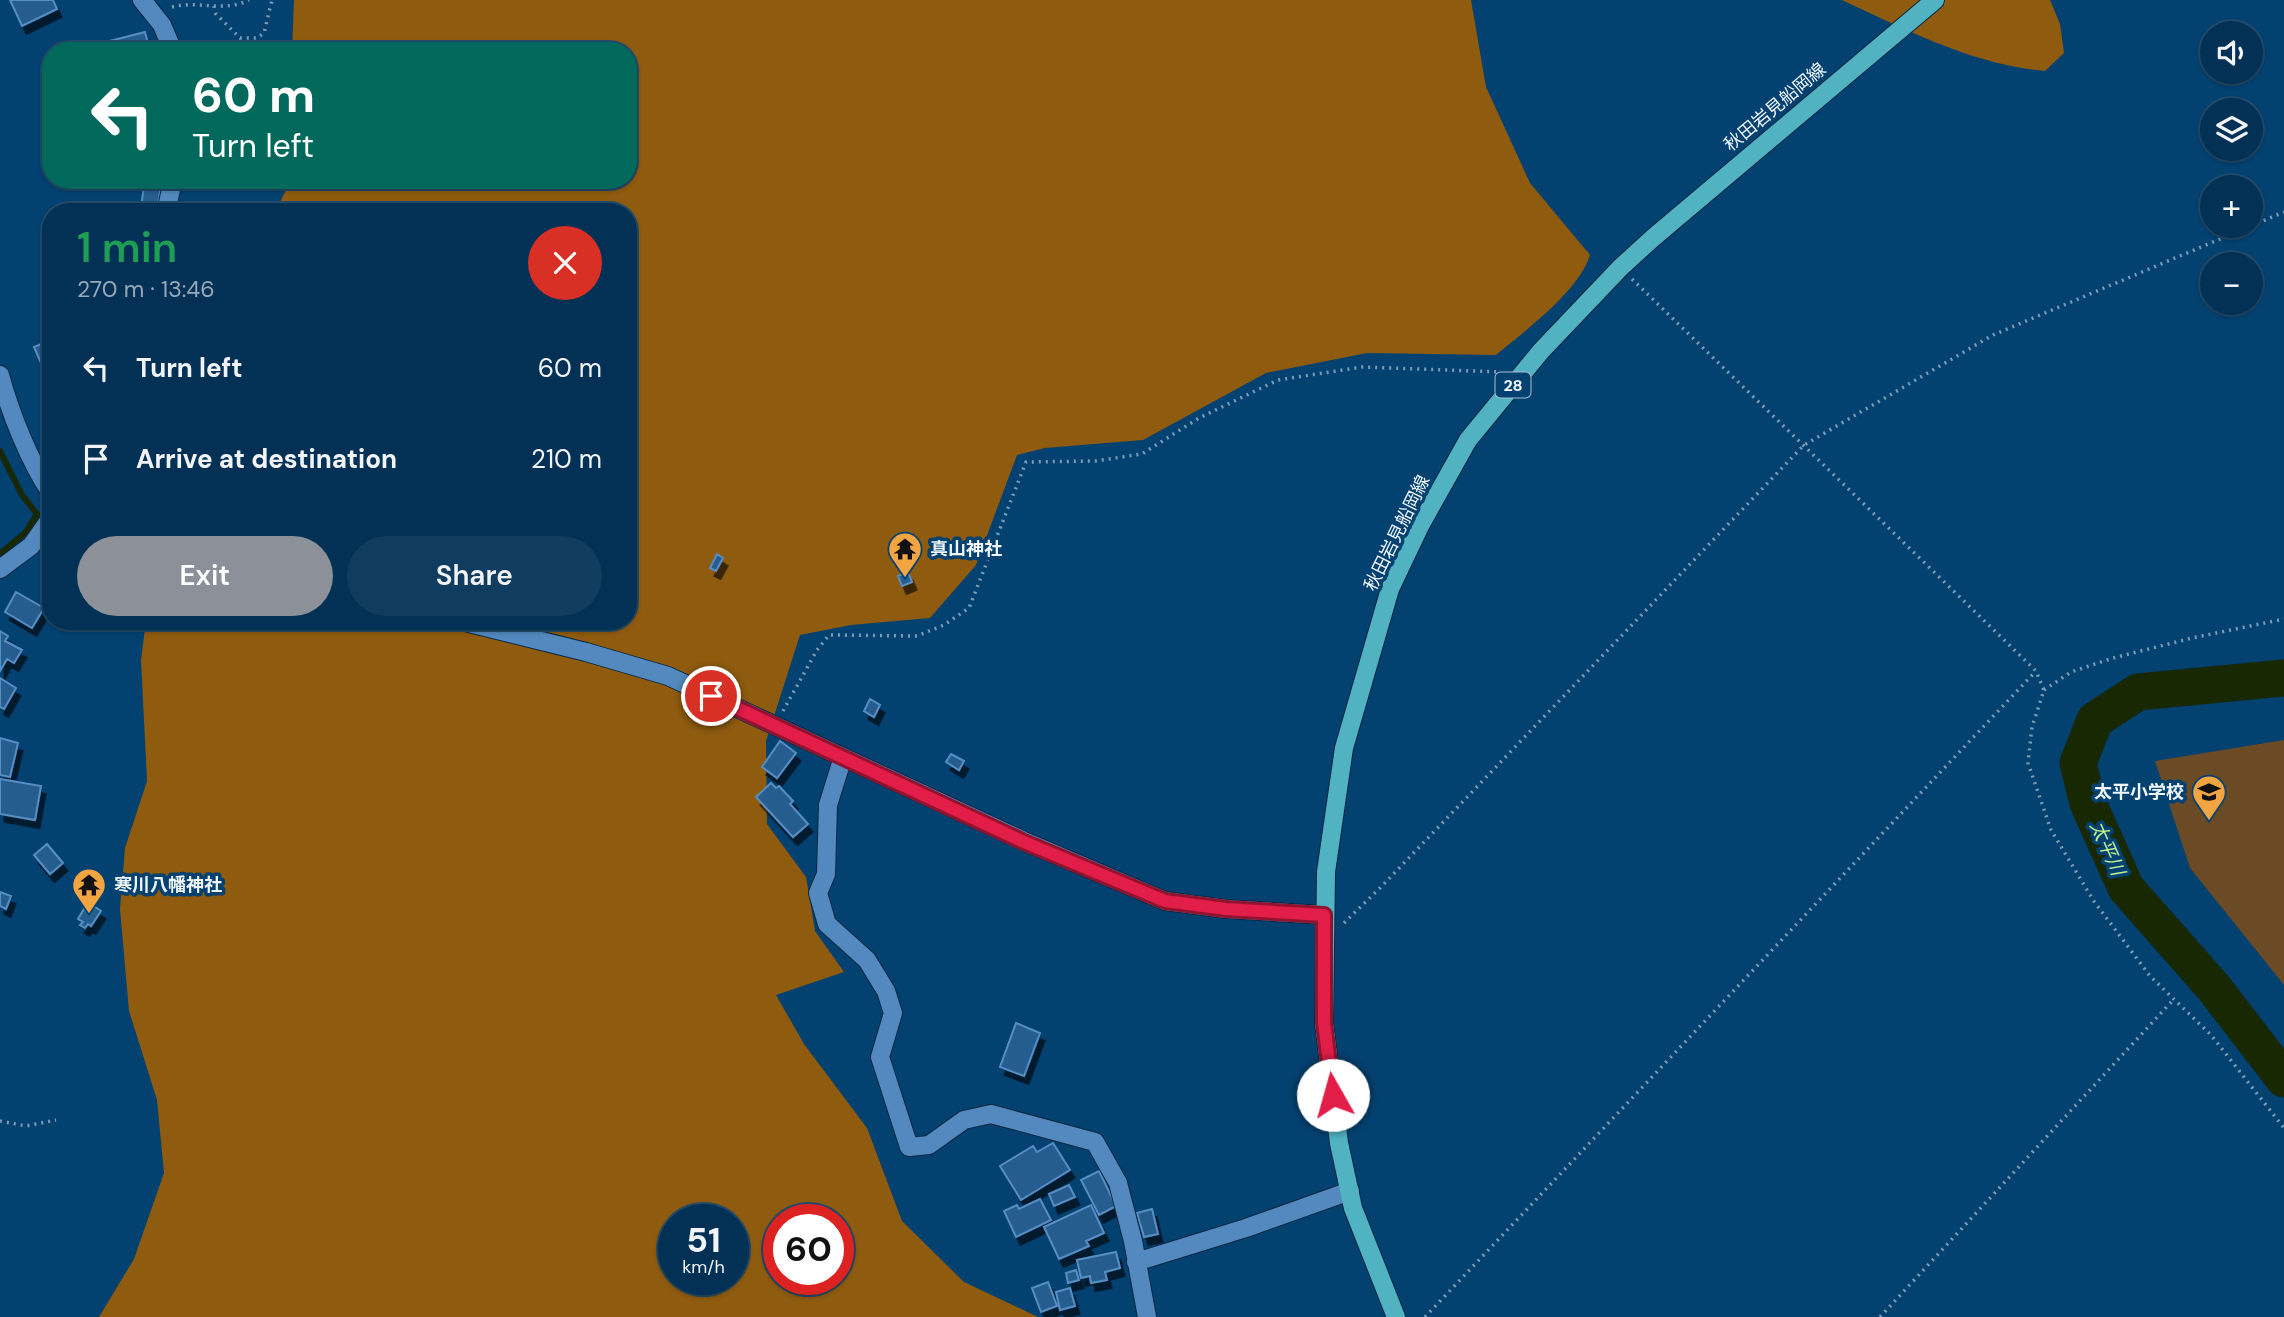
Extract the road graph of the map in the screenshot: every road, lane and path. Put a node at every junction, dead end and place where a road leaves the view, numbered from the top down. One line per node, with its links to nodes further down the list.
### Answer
1 (142, 0): 7 (street)
2 (249, 0): 6 (path)
3 (272, 0): 6 (path)
4 (1935, 0): 9 (main road, 秋田岩見船岡線 / 28)
5 (177, 6): 6 (path)
6 (214, 6)
7 (169, 42)
8 (2284, 212): 12 (path)
9 (1621, 267): 10 (main road, 秋田岩見船岡線 / 28); 12 (path)
10 (1523, 372): 20 (path); 22 (main road, 秋田岩見船岡線 / 28)
11 (0, 375): 13 (street)
12 (1804, 444): 18 (path); 23 (path)
13 (42, 480)
14 (42, 531): 15 (street)
15 (0, 569)
16 (2284, 619): 19 (path)
17 (497, 630): 20 (street)
18 (2036, 671): 19 (path); 32 (path)
19 (2044, 690): 24 (path)
20 (776, 725): 21 (street)
21 (843, 757): 22 (street); 29 (street)
22 (1324, 915): 23 (main road, 秋田岩見船岡線 / 28)
23 (1325, 941): 28 (main road, 秋田岩見船岡線 / 28)
24 (2175, 999): 27 (path); 33 (path)
25 (56, 1120): 26 (path)
26 (0, 1121)
27 (2284, 1128)
28 (1350, 1191): 29 (street); 31 (main road, 秋田岩見船岡線 / 28)
29 (1136, 1262): 30 (street)
30 (1147, 1317)
31 (1396, 1317)
32 (1425, 1317)
33 (1880, 1317)

